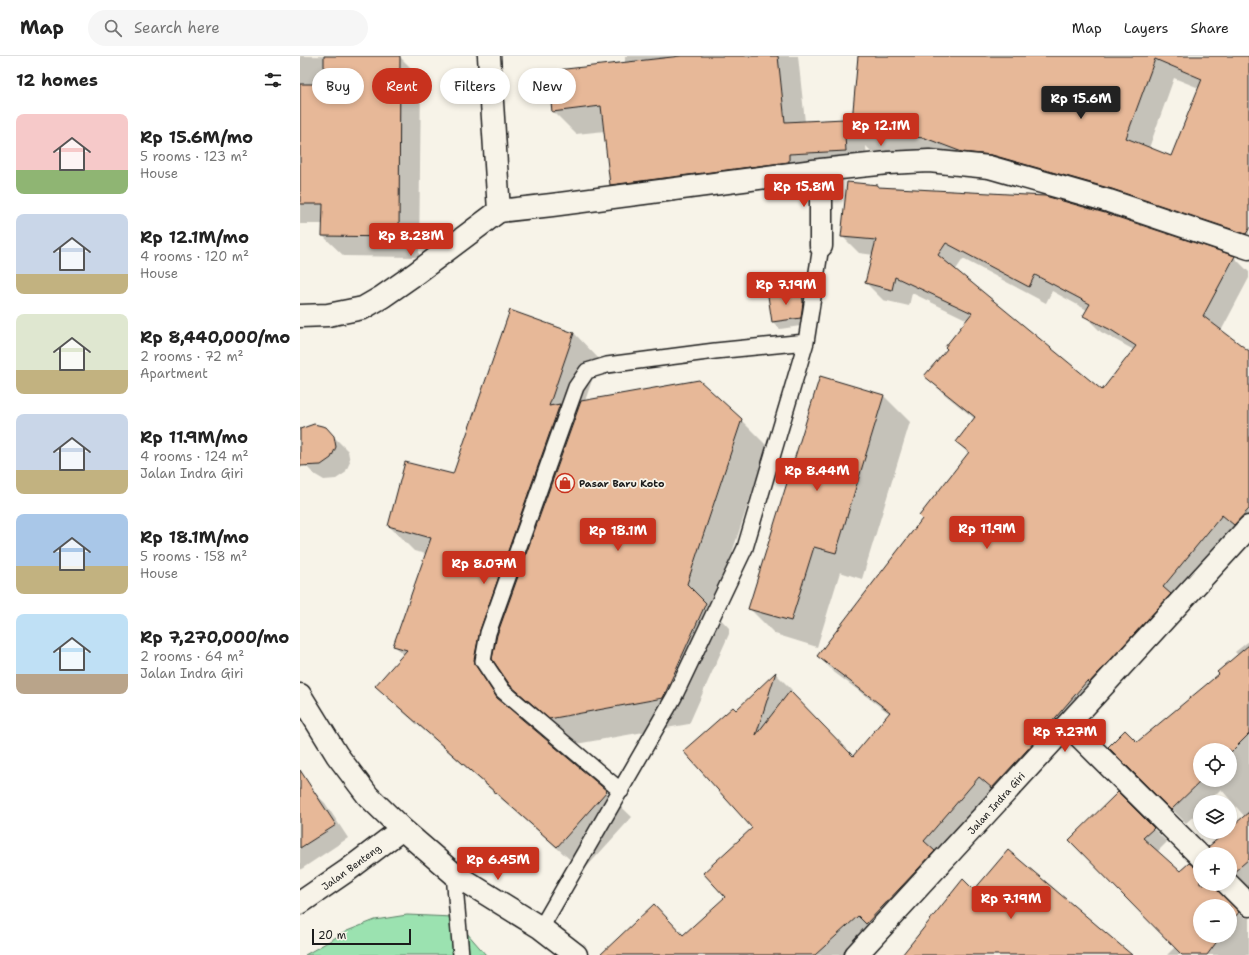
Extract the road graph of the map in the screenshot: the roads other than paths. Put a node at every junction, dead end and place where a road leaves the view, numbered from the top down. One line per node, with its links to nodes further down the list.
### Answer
1 (489, 56): 3 (street)
2 (821, 170): 3 (street); 4 (street); 5 (street)
3 (499, 211): 6 (street)
4 (820, 246): 7 (lane)
5 (1249, 248)
6 (300, 316)
7 (806, 342): 11 (lane); 11 (lane)
8 (1249, 527): 10 (street, Jalan Indra Giri)
9 (300, 695): 12 (street)
10 (1068, 725): 13 (street); 21 (street, Jalan Indra Giri)
11 (621, 791): 18 (lane)
12 (402, 829): 14 (street); 16 (street, Jalan Benteng)
13 (1193, 849)
14 (454, 874): 18 (street); 19 (lane)
15 (1235, 891): 17 (street)
16 (300, 903)
17 (1249, 905)
18 (541, 928): 20 (street)
19 (461, 955)
20 (576, 955)
21 (856, 955)

